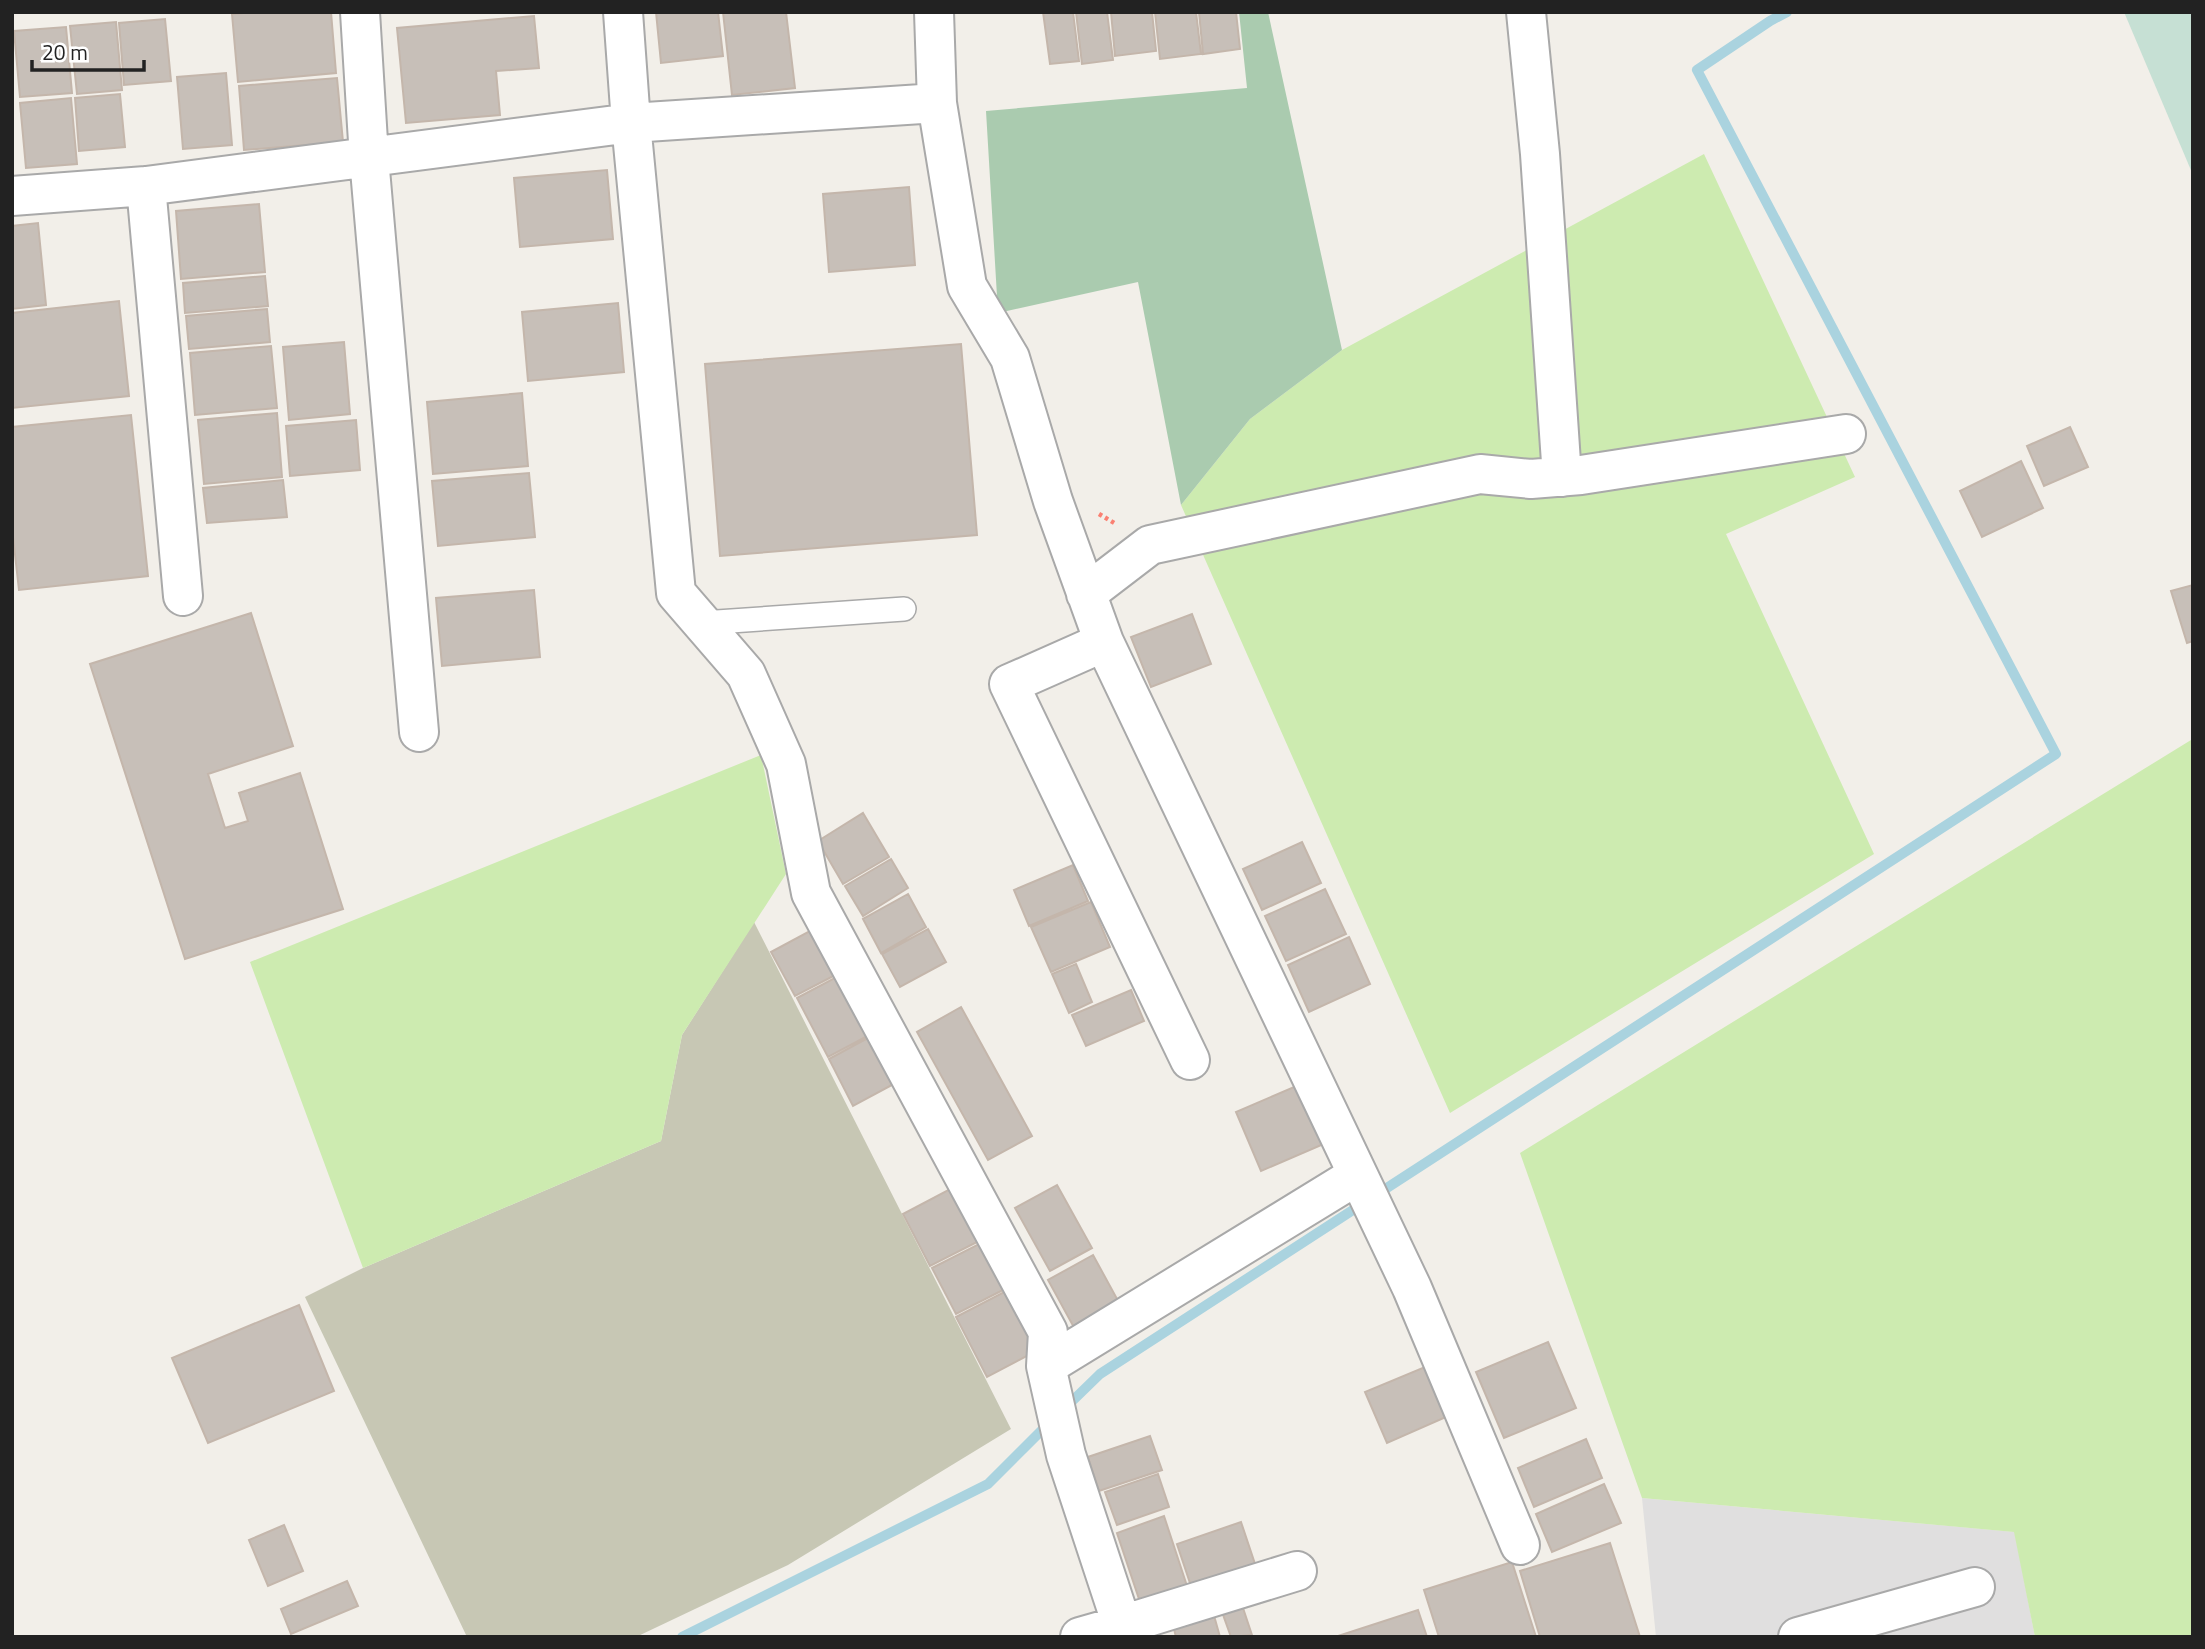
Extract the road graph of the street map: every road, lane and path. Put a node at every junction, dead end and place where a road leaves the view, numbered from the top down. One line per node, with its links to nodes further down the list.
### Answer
1 (360, 12): 7 (street)
2 (623, 12): 6 (street)
3 (934, 12): 5 (street)
4 (1526, 12): 11 (street)
5 (937, 103): 6 (street); 12 (street)
6 (631, 123): 7 (street); 15 (street)
7 (369, 158): 8 (street); 17 (street)
8 (146, 186): 9 (street); 13 (street)
9 (12, 196)
10 (1846, 434): 11 (street)
11 (1562, 477): 12 (street)
12 (1086, 594): 16 (street)
13 (183, 596)
14 (904, 609): 15 (lane)
15 (702, 623): 20 (street)
16 (1104, 642): 18 (street); 19 (street)
17 (419, 732)
18 (1190, 1060)
19 (1356, 1176): 20 (street); 21 (street)
20 (1046, 1366): 24 (street)
21 (1520, 1545)
22 (1297, 1571): 24 (street)
23 (1975, 1587): 26 (street)
24 (1122, 1625): 25 (street)
25 (1080, 1637)
26 (1798, 1637)

